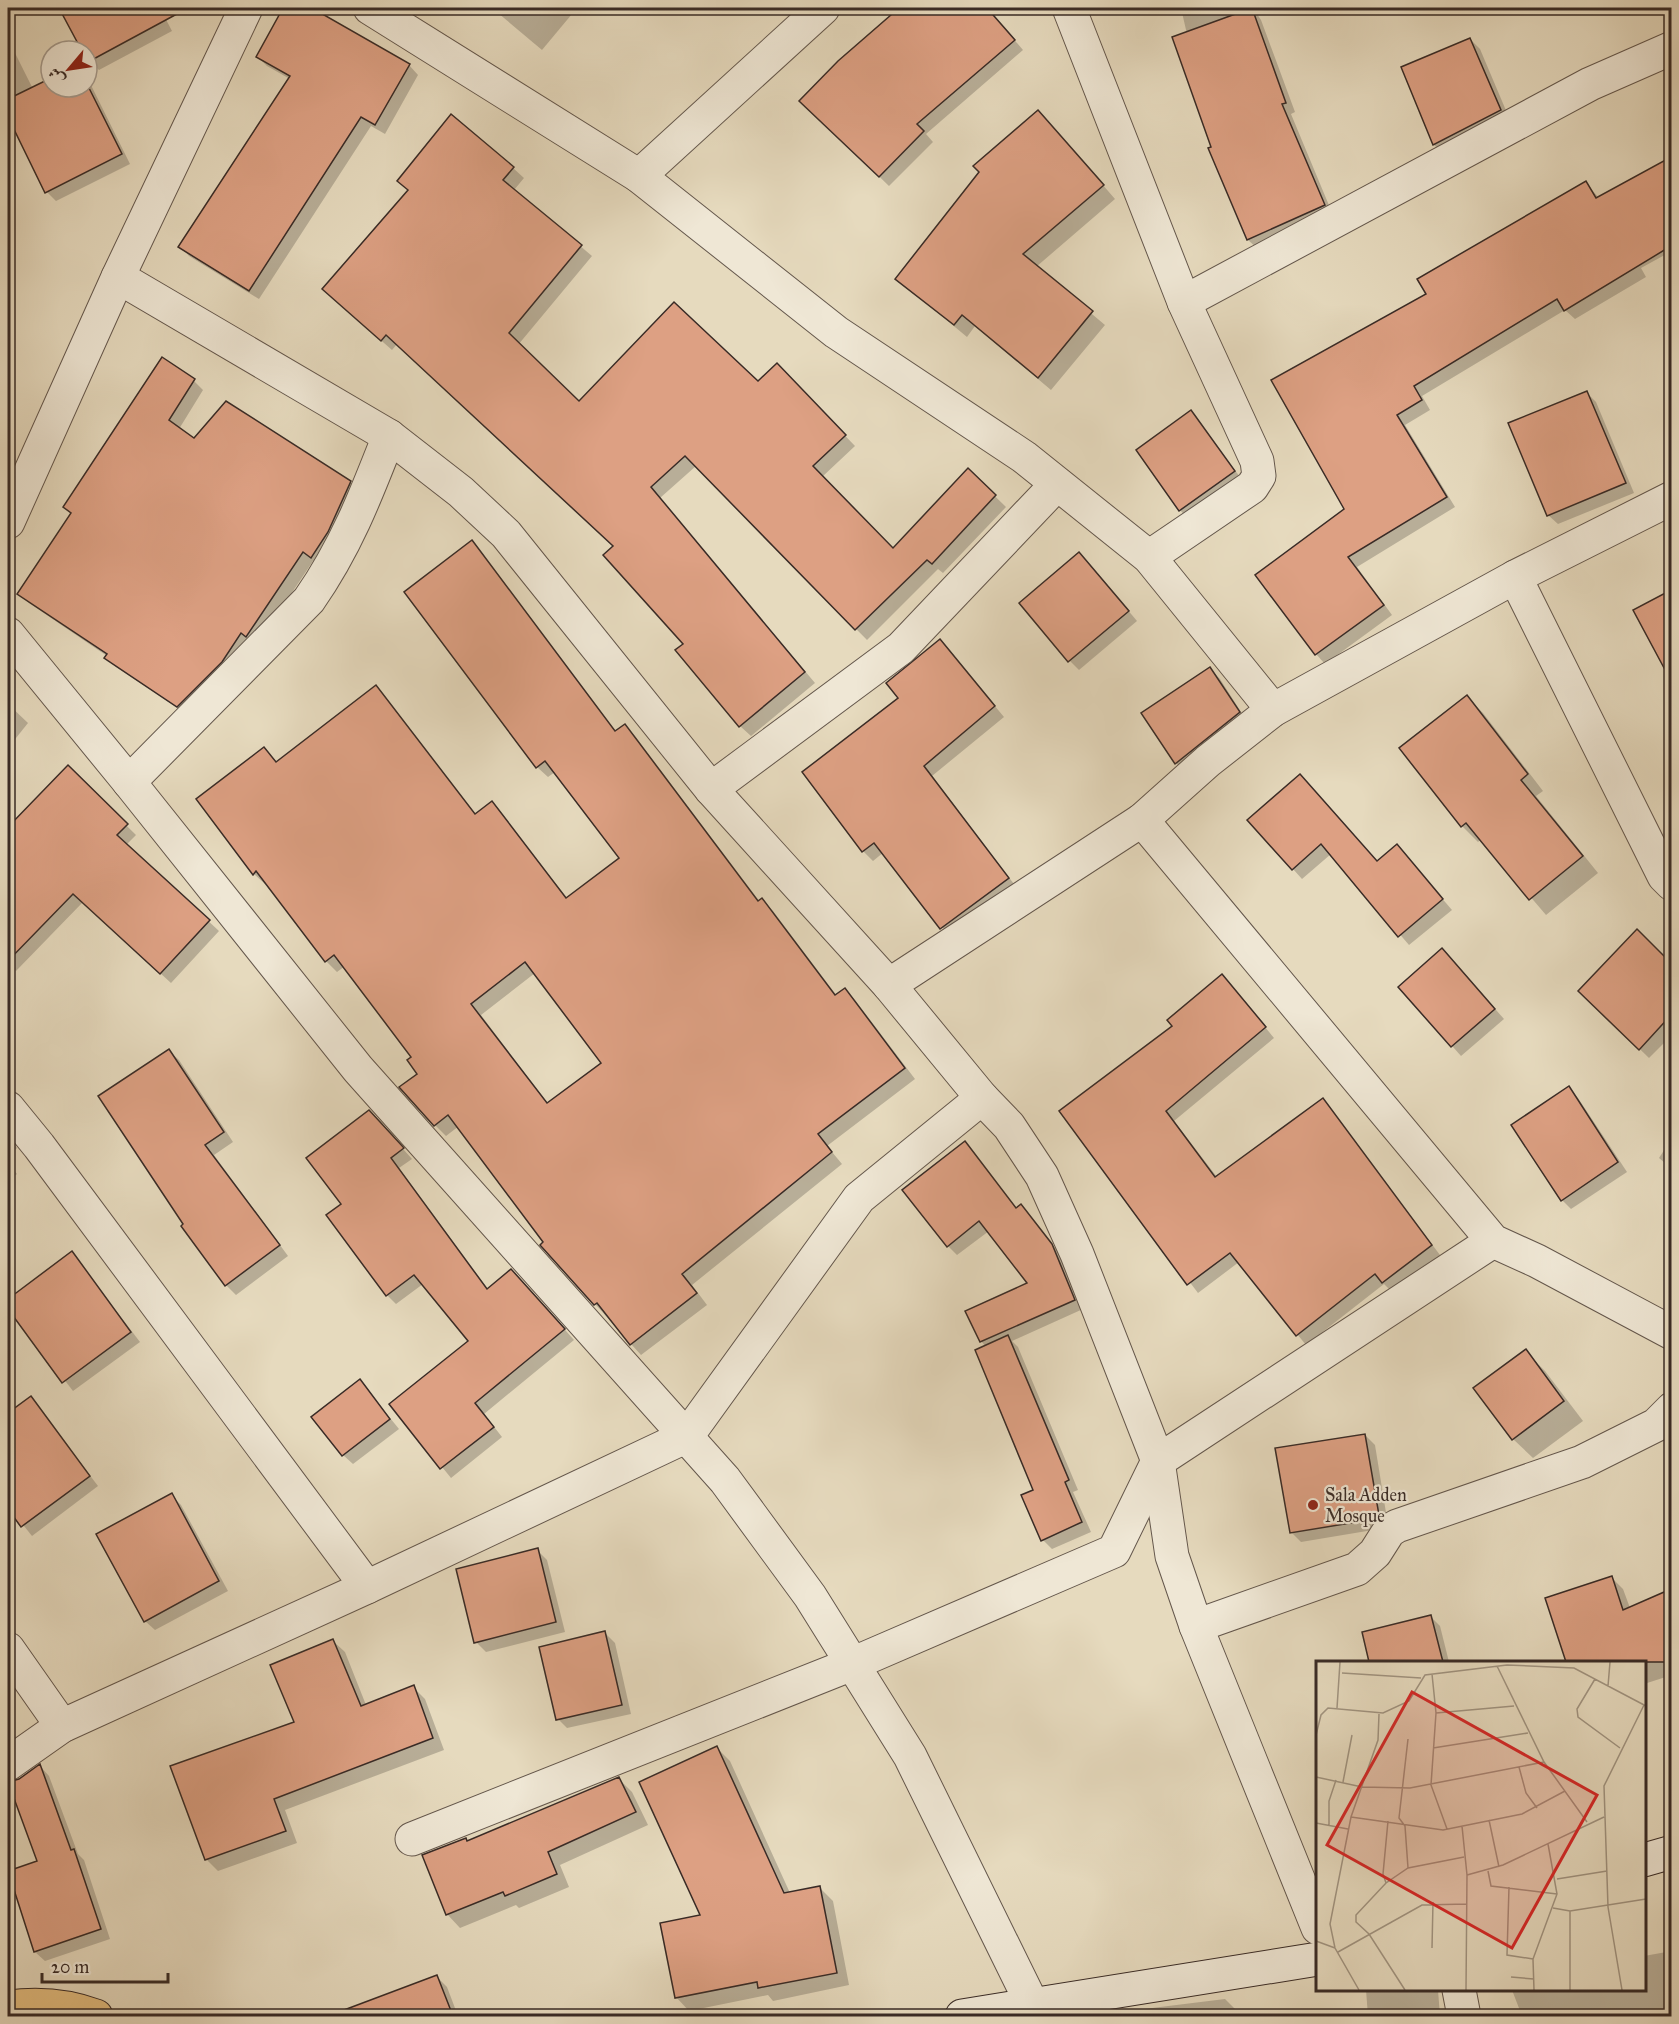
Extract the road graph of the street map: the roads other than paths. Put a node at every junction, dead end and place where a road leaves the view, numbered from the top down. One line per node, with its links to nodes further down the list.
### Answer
1 (246, 8): 7 (street)
2 (370, 8): 6 (street)
3 (823, 8): 6 (street)
4 (1069, 8): 8 (street)
5 (1671, 48): 8 (street)
6 (639, 176): 10 (street)
7 (118, 277): 9 (street); 12 (street)
8 (1184, 302): 13 (street)
9 (389, 436): 17 (street); 18 (street)
10 (1057, 484): 13 (street); 18 (street)
11 (1671, 498): 14 (street)
12 (8, 522)
13 (1149, 557): 16 (street)
14 (1515, 577): 16 (street); 20 (street)
15 (8, 634): 17 (street)
16 (1273, 710): 19 (street)
17 (129, 782): 27 (street)
18 (711, 789): 21 (street)
19 (1142, 820): 21 (street); 24 (street)
20 (1669, 877)
21 (889, 985): 22 (street)
22 (982, 1098): 27 (street); 28 (street)
23 (8, 1108): 29 (street)
24 (1493, 1241): 25 (street); 28 (street)
25 (1671, 1333)
26 (1671, 1409): 30 (street)
27 (687, 1436): 29 (street); 32 (street)
28 (1158, 1461): 30 (street); 32 (street)
29 (367, 1587): 33 (street)
30 (1196, 1626): 38 (street)
31 (8, 1649): 33 (street)
32 (852, 1664): 35 (street); 42 (street)
33 (62, 1726): 34 (street)
34 (8, 1764)
35 (412, 1839)
36 (1671, 1852): 37 (street)
37 (1646, 1859)
38 (1316, 1926)
39 (1316, 1959): 42 (street)
40 (1459, 1991): 45 (street)
41 (8, 2007): 43 (main road)
42 (1034, 2010): 44 (street)
43 (96, 2016)
44 (962, 2016)
45 (1464, 2016)

